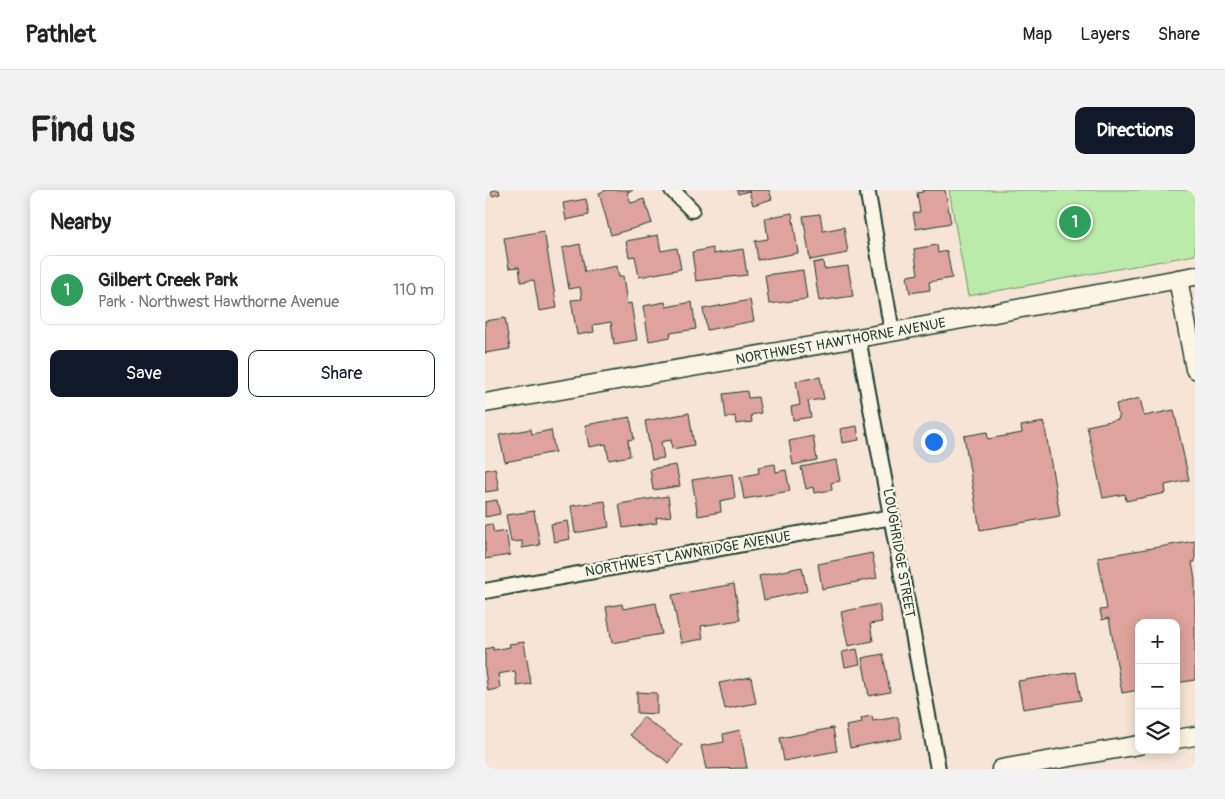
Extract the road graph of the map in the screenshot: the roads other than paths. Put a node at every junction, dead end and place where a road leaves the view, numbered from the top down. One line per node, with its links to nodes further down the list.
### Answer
1 (672, 190): 3 (street)
2 (868, 194): 5 (street)
3 (692, 210)
4 (1186, 277): 5 (street, NORTHWEST HAWTHORNE AVENUE); 7 (street)
5 (892, 332): 6 (street, NORTHWEST HAWTHORNE AVENUE)
6 (858, 338): 8 (street, NORTHWEST HAWTHORNE AVENUE); 9 (street, LOUGHRIDGE STREET)
7 (1195, 369)
8 (485, 403)
9 (892, 517): 10 (street, NORTHWEST LAWNRIDGE AVENUE); 14 (street, LOUGHRIDGE STREET)
10 (485, 592)
11 (1195, 736): 12 (street)
12 (1180, 738)
13 (1135, 747): 15 (street)
14 (938, 769)
15 (1001, 769)

